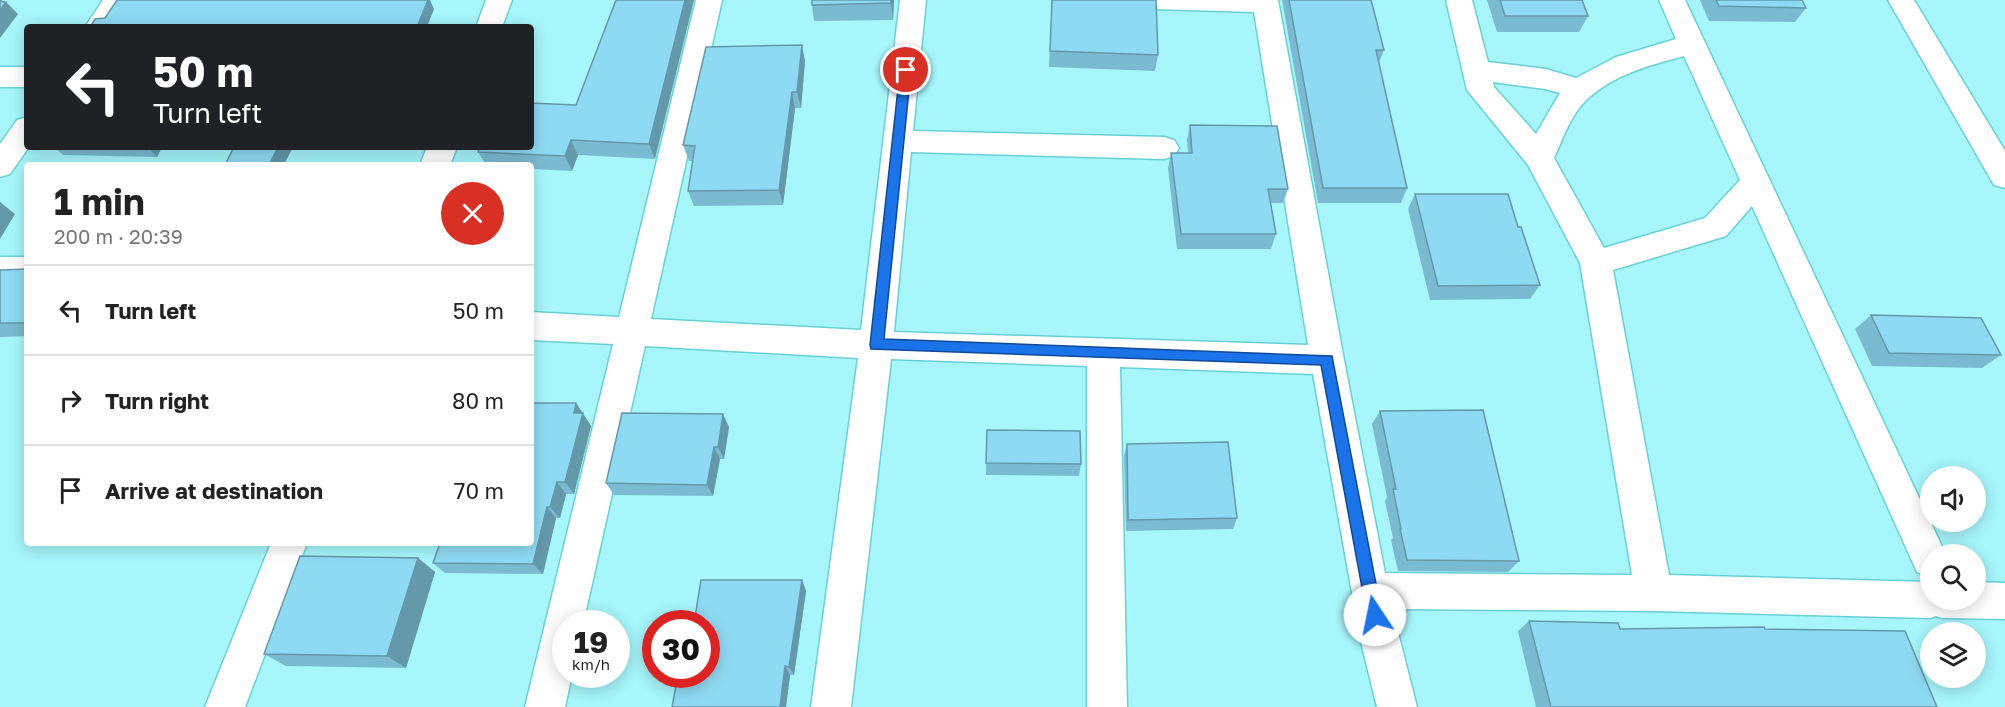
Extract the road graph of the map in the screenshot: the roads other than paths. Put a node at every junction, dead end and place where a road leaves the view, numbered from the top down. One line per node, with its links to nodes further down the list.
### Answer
1 (117, 0): 11 (street)
2 (478, 0): 3 (street)
3 (499, 0): 12 (street)
4 (709, 0): 30 (street)
5 (913, 0): 19 (street)
6 (1154, 0): 10 (street)
7 (1459, 0): 14 (street)
8 (1672, 0): 13 (street)
9 (1901, 0): 24 (street)
10 (1265, 1): 33 (street)
11 (100, 24)
12 (490, 24)
13 (1691, 45): 17 (street); 25 (street)
14 (1476, 70): 17 (street); 21 (street)
15 (0, 77): 16 (street)
16 (24, 77)
17 (1582, 90): 21 (street)
18 (24, 132): 22 (street)
19 (898, 141): 20 (street); 31 (street)
20 (1164, 148)
21 (1539, 158): 26 (street)
22 (0, 166): 23 (street)
23 (24, 167)
24 (2005, 177)
25 (1755, 183): 26 (street); 34 (street)
26 (1596, 263): 37 (street)
27 (0, 270): 28 (street)
28 (24, 270)
29 (534, 326): 30 (street)
30 (632, 330): 31 (street); 42 (street)
31 (876, 345): 32 (street); 43 (street)
32 (1102, 354): 33 (street); 44 (street)
33 (1327, 360): 36 (street)
34 (1923, 544)
35 (288, 546): 41 (street)
36 (1370, 591): 37 (street); 45 (street)
37 (1654, 593): 38 (street)
38 (1920, 600)
39 (1986, 601): 40 (street)
40 (2005, 601)
41 (225, 707)
42 (545, 707)
43 (831, 707)
44 (1107, 707)
45 (1396, 707)

